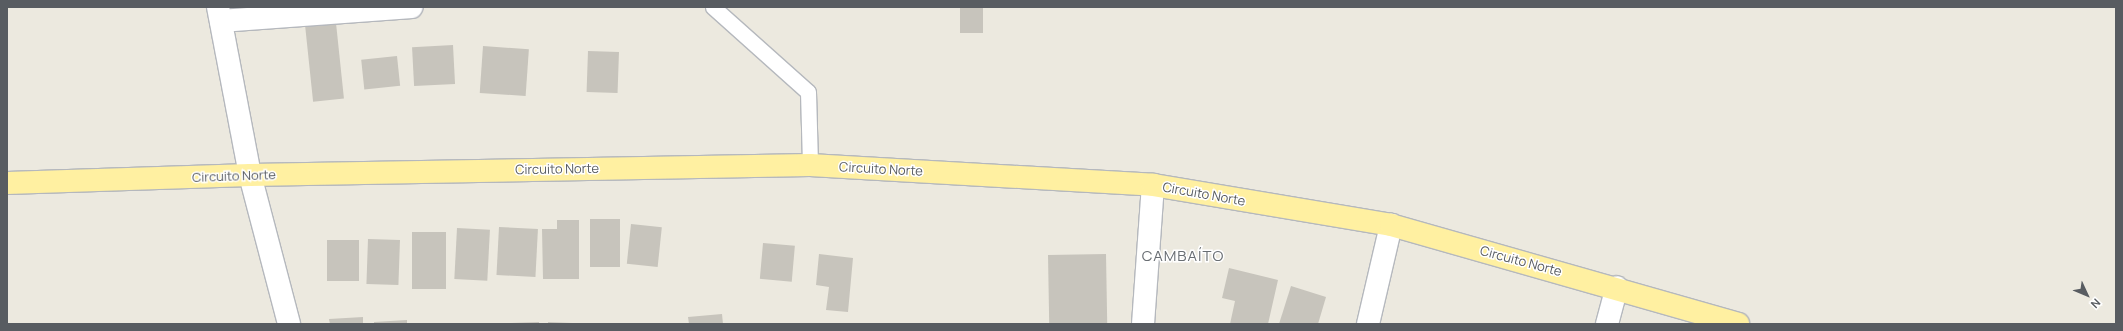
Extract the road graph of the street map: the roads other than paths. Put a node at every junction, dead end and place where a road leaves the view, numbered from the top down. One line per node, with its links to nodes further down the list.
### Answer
1 (411, 7): 3 (street)
2 (712, 7): 4 (lane)
3 (219, 14): 5 (street)
4 (810, 165): 5 (main road, Circuito Norte); 7 (main road, Circuito Norte)
5 (250, 175): 6 (main road, Circuito Norte); 10 (street)
6 (7, 183)
7 (1153, 185): 8 (main road, Circuito Norte); 11 (street)
8 (1391, 226): 9 (main road, Circuito Norte); 12 (street)
9 (1617, 287): 13 (street); 14 (main road, Circuito Norte)
10 (289, 324)
11 (1143, 324)
12 (1368, 324)
13 (1607, 324)
14 (1738, 324)

